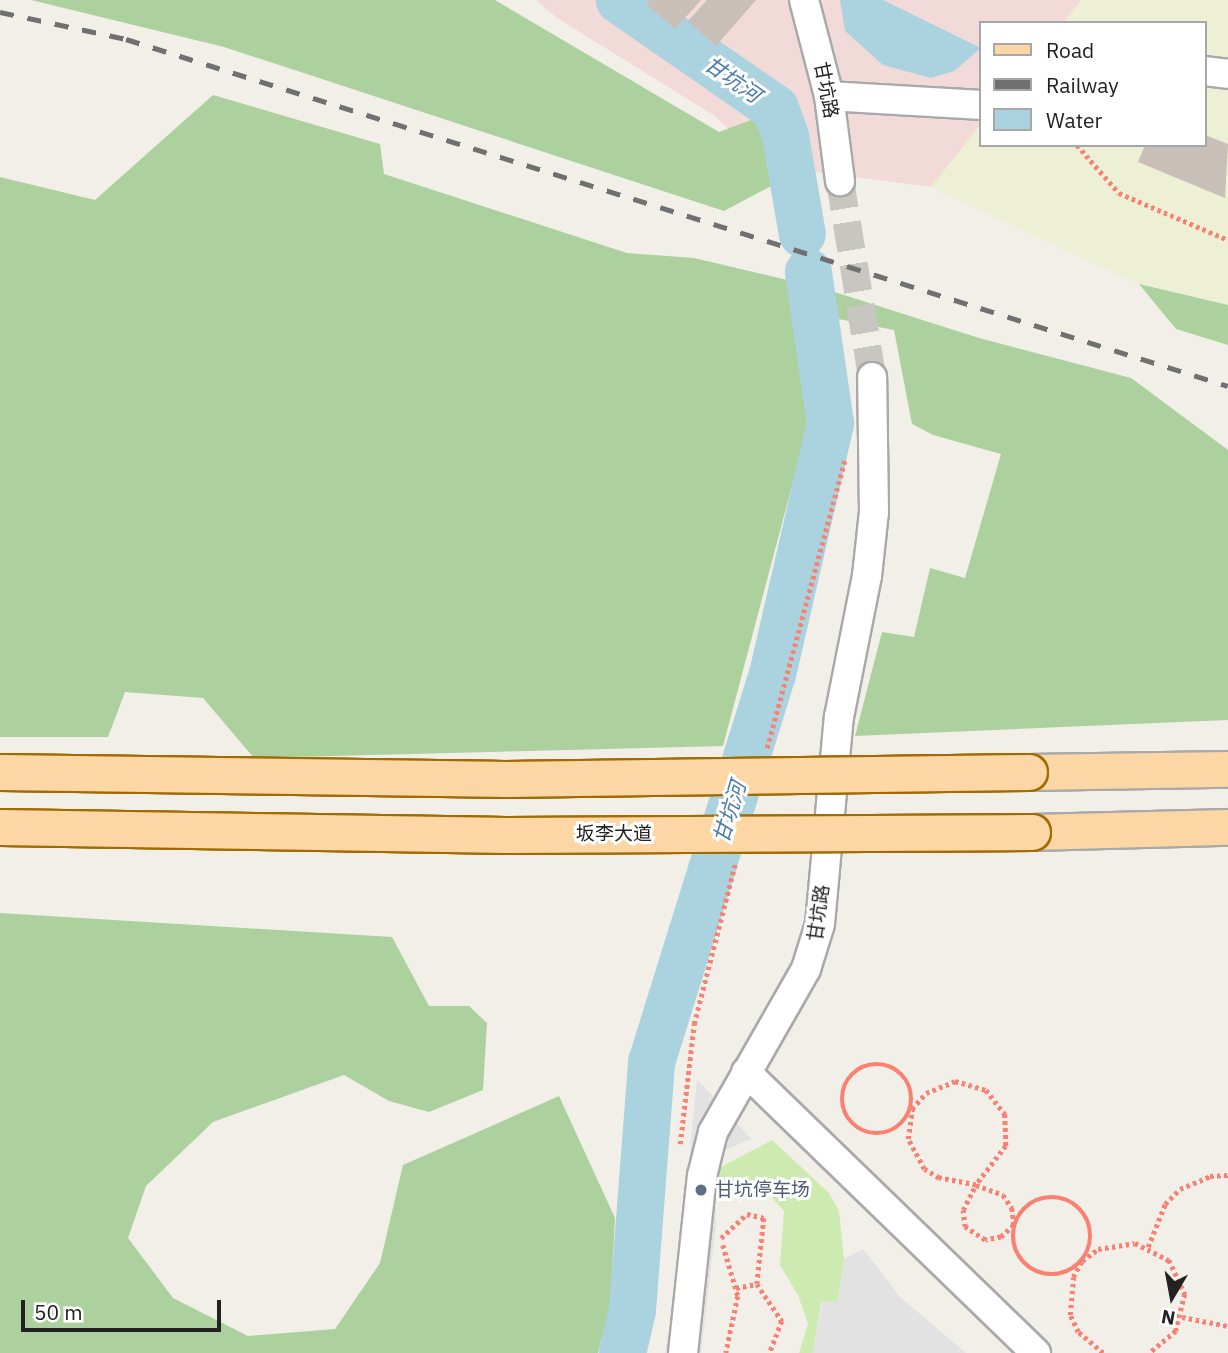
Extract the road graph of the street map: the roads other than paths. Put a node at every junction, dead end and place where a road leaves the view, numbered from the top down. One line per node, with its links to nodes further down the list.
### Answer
1 (804, 0): 4 (street, 甘坑路)
2 (1207, 71): 3 (street)
3 (1228, 74)
4 (830, 96): 5 (street); 6 (street, 甘坑路)
5 (979, 104)
6 (840, 181)
7 (872, 377): 12 (street, 甘坑路)
8 (1228, 769): 9 (main road, bridge)
9 (0, 772)
10 (0, 827): 11 (main road, 坂李大道, bridge)
11 (1228, 827)
12 (746, 1072): 13 (street, 甘坑路); 14 (street)
13 (683, 1353)
14 (1037, 1353)

